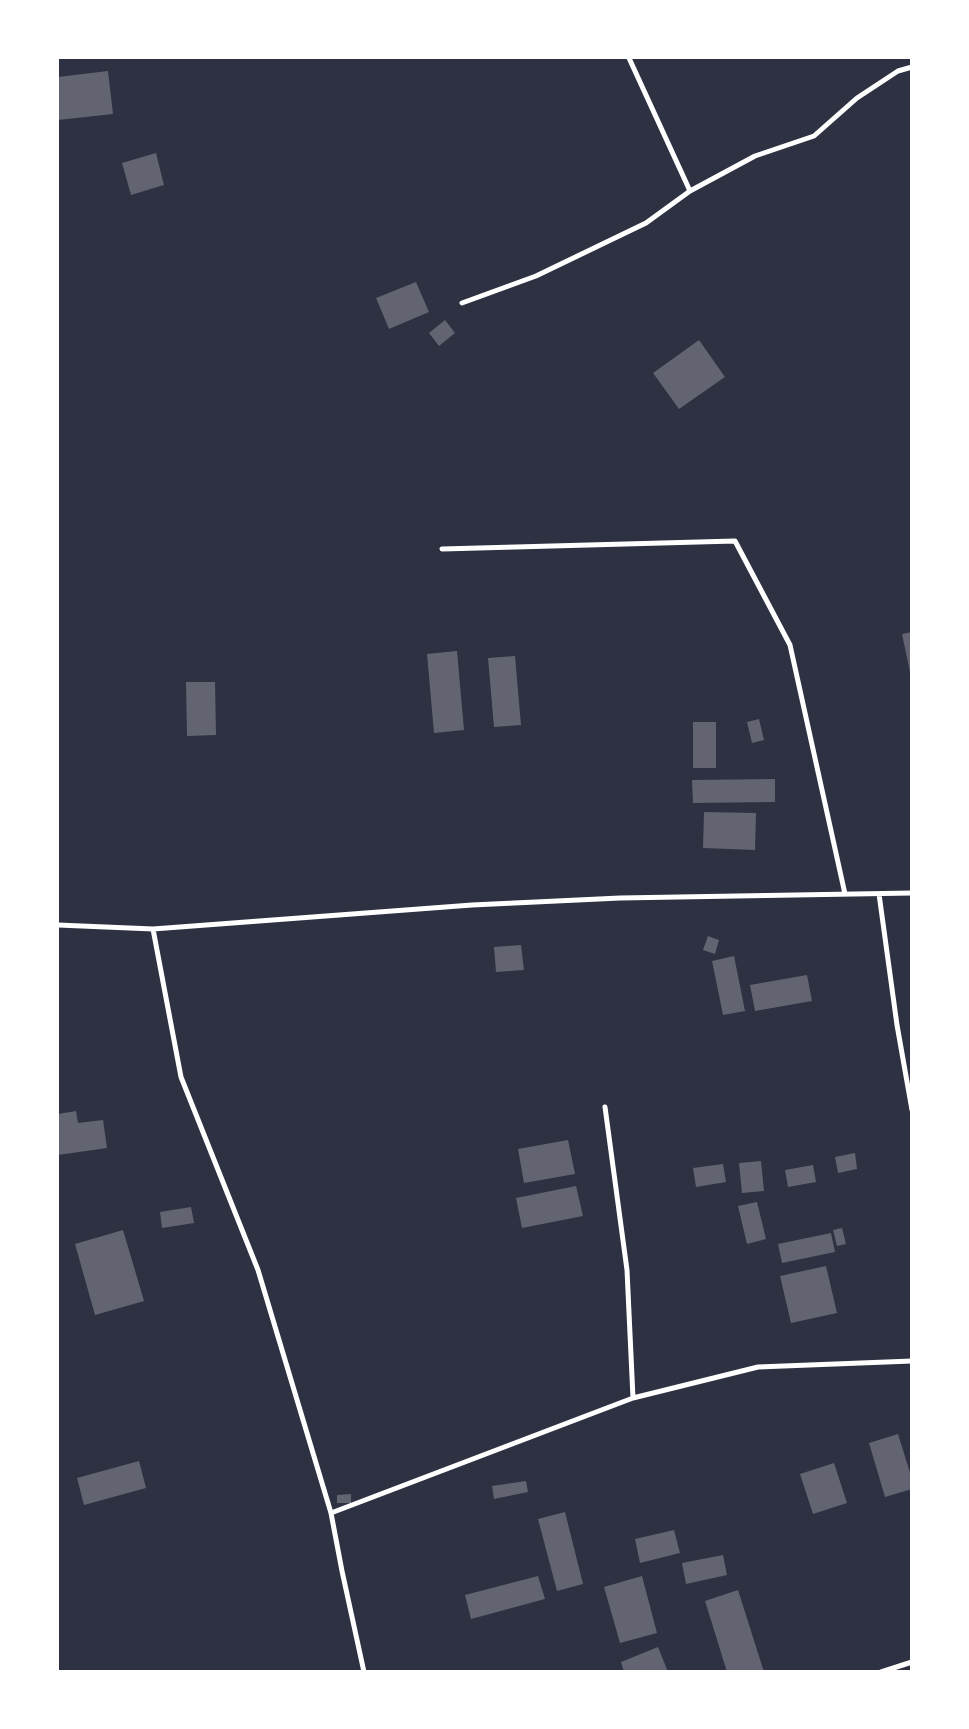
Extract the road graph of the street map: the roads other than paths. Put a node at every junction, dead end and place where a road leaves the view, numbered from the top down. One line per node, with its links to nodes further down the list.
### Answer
1 (629, 58): 3 (street)
2 (912, 67): 3 (street)
3 (690, 191): 4 (street)
4 (462, 303)
5 (442, 549): 7 (street)
6 (912, 893): 8 (street)
7 (845, 894): 8 (street); 10 (street)
8 (879, 894): 12 (street)
9 (58, 925): 10 (street)
10 (153, 929): 15 (street)
11 (605, 1107): 14 (street)
12 (912, 1110)
13 (912, 1361): 14 (street)
14 (633, 1398): 15 (street)
15 (331, 1513): 17 (street)
16 (912, 1662): 18 (street)
17 (364, 1672)
18 (880, 1672)

